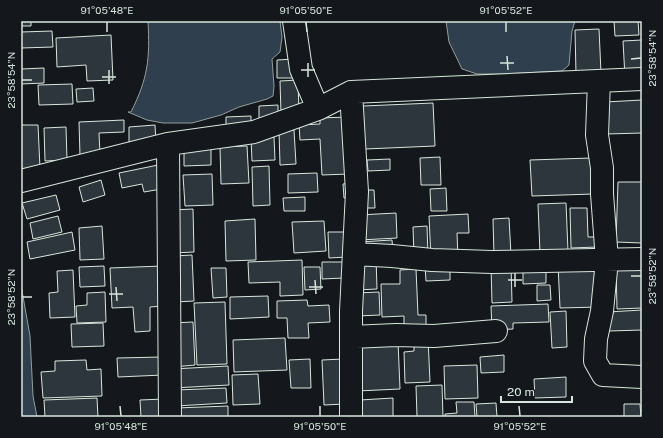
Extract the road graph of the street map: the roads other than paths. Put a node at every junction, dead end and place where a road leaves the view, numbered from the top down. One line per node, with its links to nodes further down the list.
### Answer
1 (294, 21): 5 (street)
2 (642, 79): 3 (street)
3 (599, 81): 4 (street); 10 (street)
4 (351, 92): 5 (street); 8 (street)
5 (318, 109): 6 (street)
6 (168, 144): 7 (street); 14 (street)
7 (21, 181)
8 (354, 254): 10 (street); 12 (street)
9 (642, 259): 10 (street)
10 (607, 260): 13 (street)
11 (496, 331): 12 (street)
12 (351, 337): 15 (street)
13 (642, 377)
14 (170, 417)
15 (351, 417)

